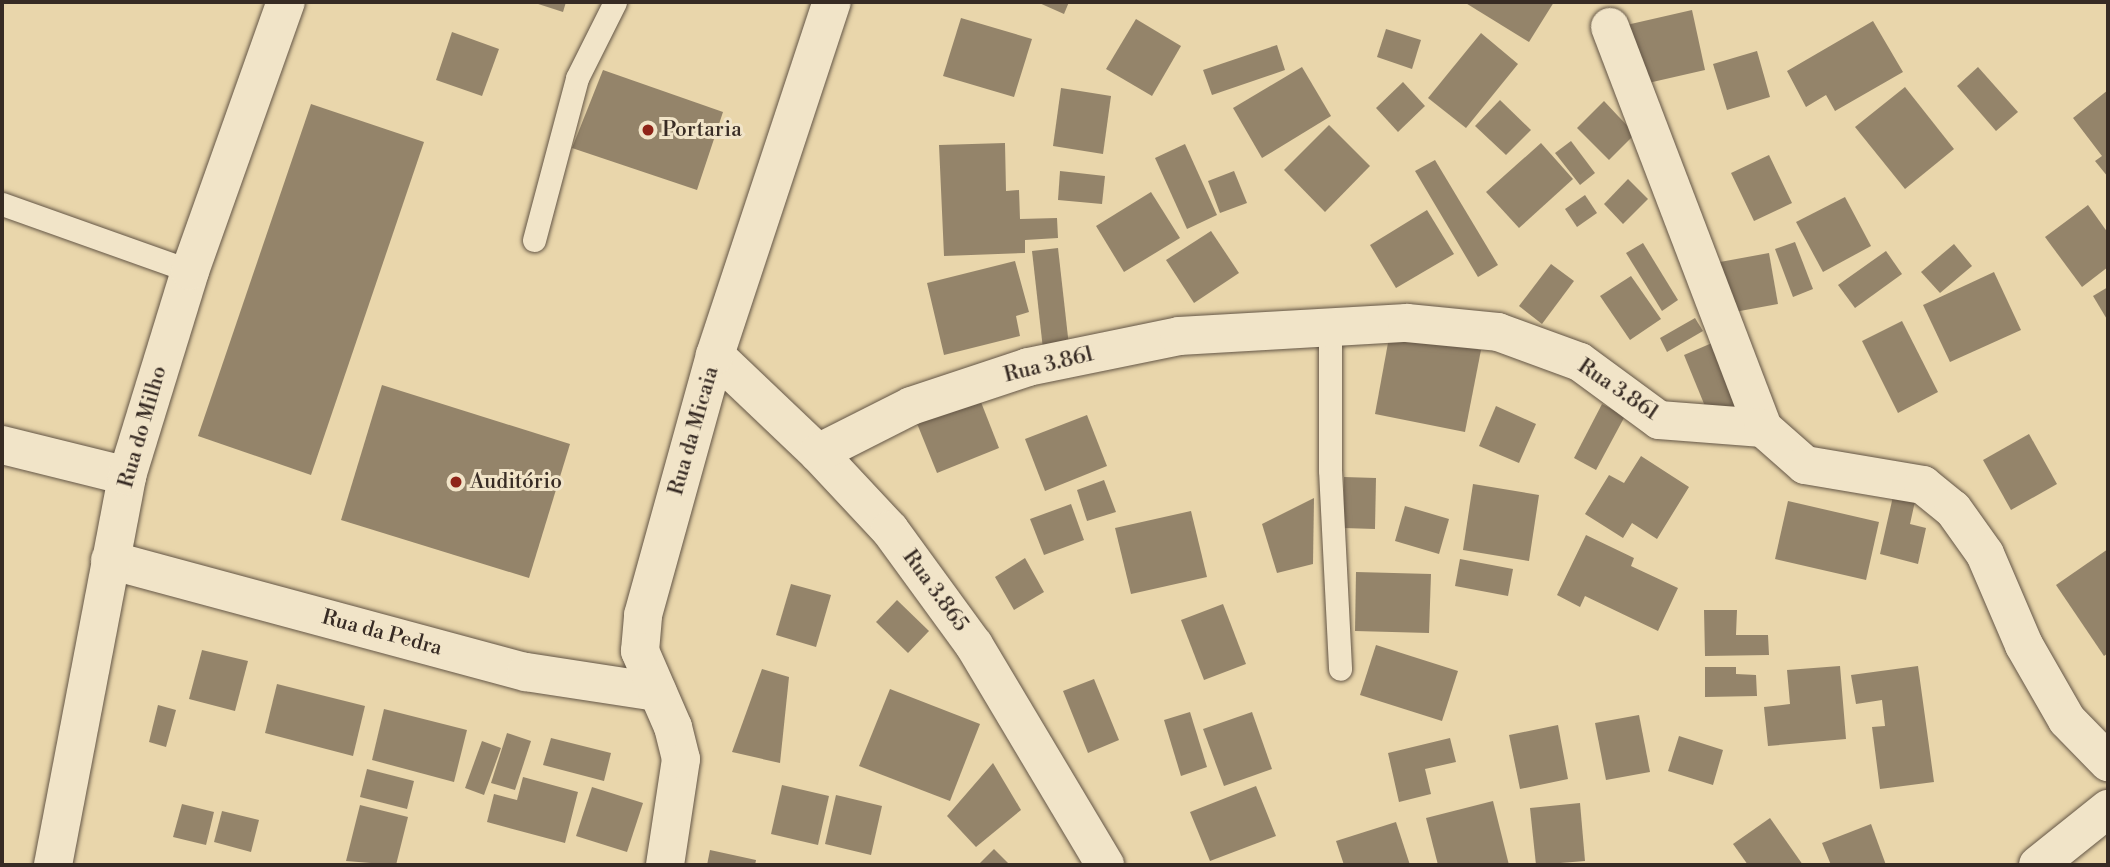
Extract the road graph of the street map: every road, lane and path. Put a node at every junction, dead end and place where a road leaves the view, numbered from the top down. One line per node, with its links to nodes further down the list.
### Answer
1 (286, 2): 7 (street, Rua do Milho)
2 (615, 2): 6 (lane)
3 (832, 2): 9 (street, Rua da Micaia)
4 (1610, 27): 10 (street)
5 (2, 204): 7 (lane)
6 (534, 240)
7 (190, 271): 13 (street, Rua do Milho)
8 (1330, 324): 10 (street, Rua 3.861); 12 (street, Rua 3.861); 15 (lane)
9 (715, 355): 12 (street, Rua 3.865); 16 (street, Rua da Micaia)
10 (1763, 428): 17 (street)
11 (2, 444): 13 (street)
12 (818, 453): 21 (street, Rua 3.865)
13 (127, 476): 14 (street, Rua do Milho)
14 (110, 560): 16 (street, Rua da Pedra); 19 (street, Rua do Milho)
15 (1340, 669)
16 (657, 692): 20 (street, Rua da Micaia)
17 (2108, 762)
18 (2108, 809): 22 (street)
19 (53, 865)
20 (665, 865)
21 (1105, 865)
22 (2038, 865)

